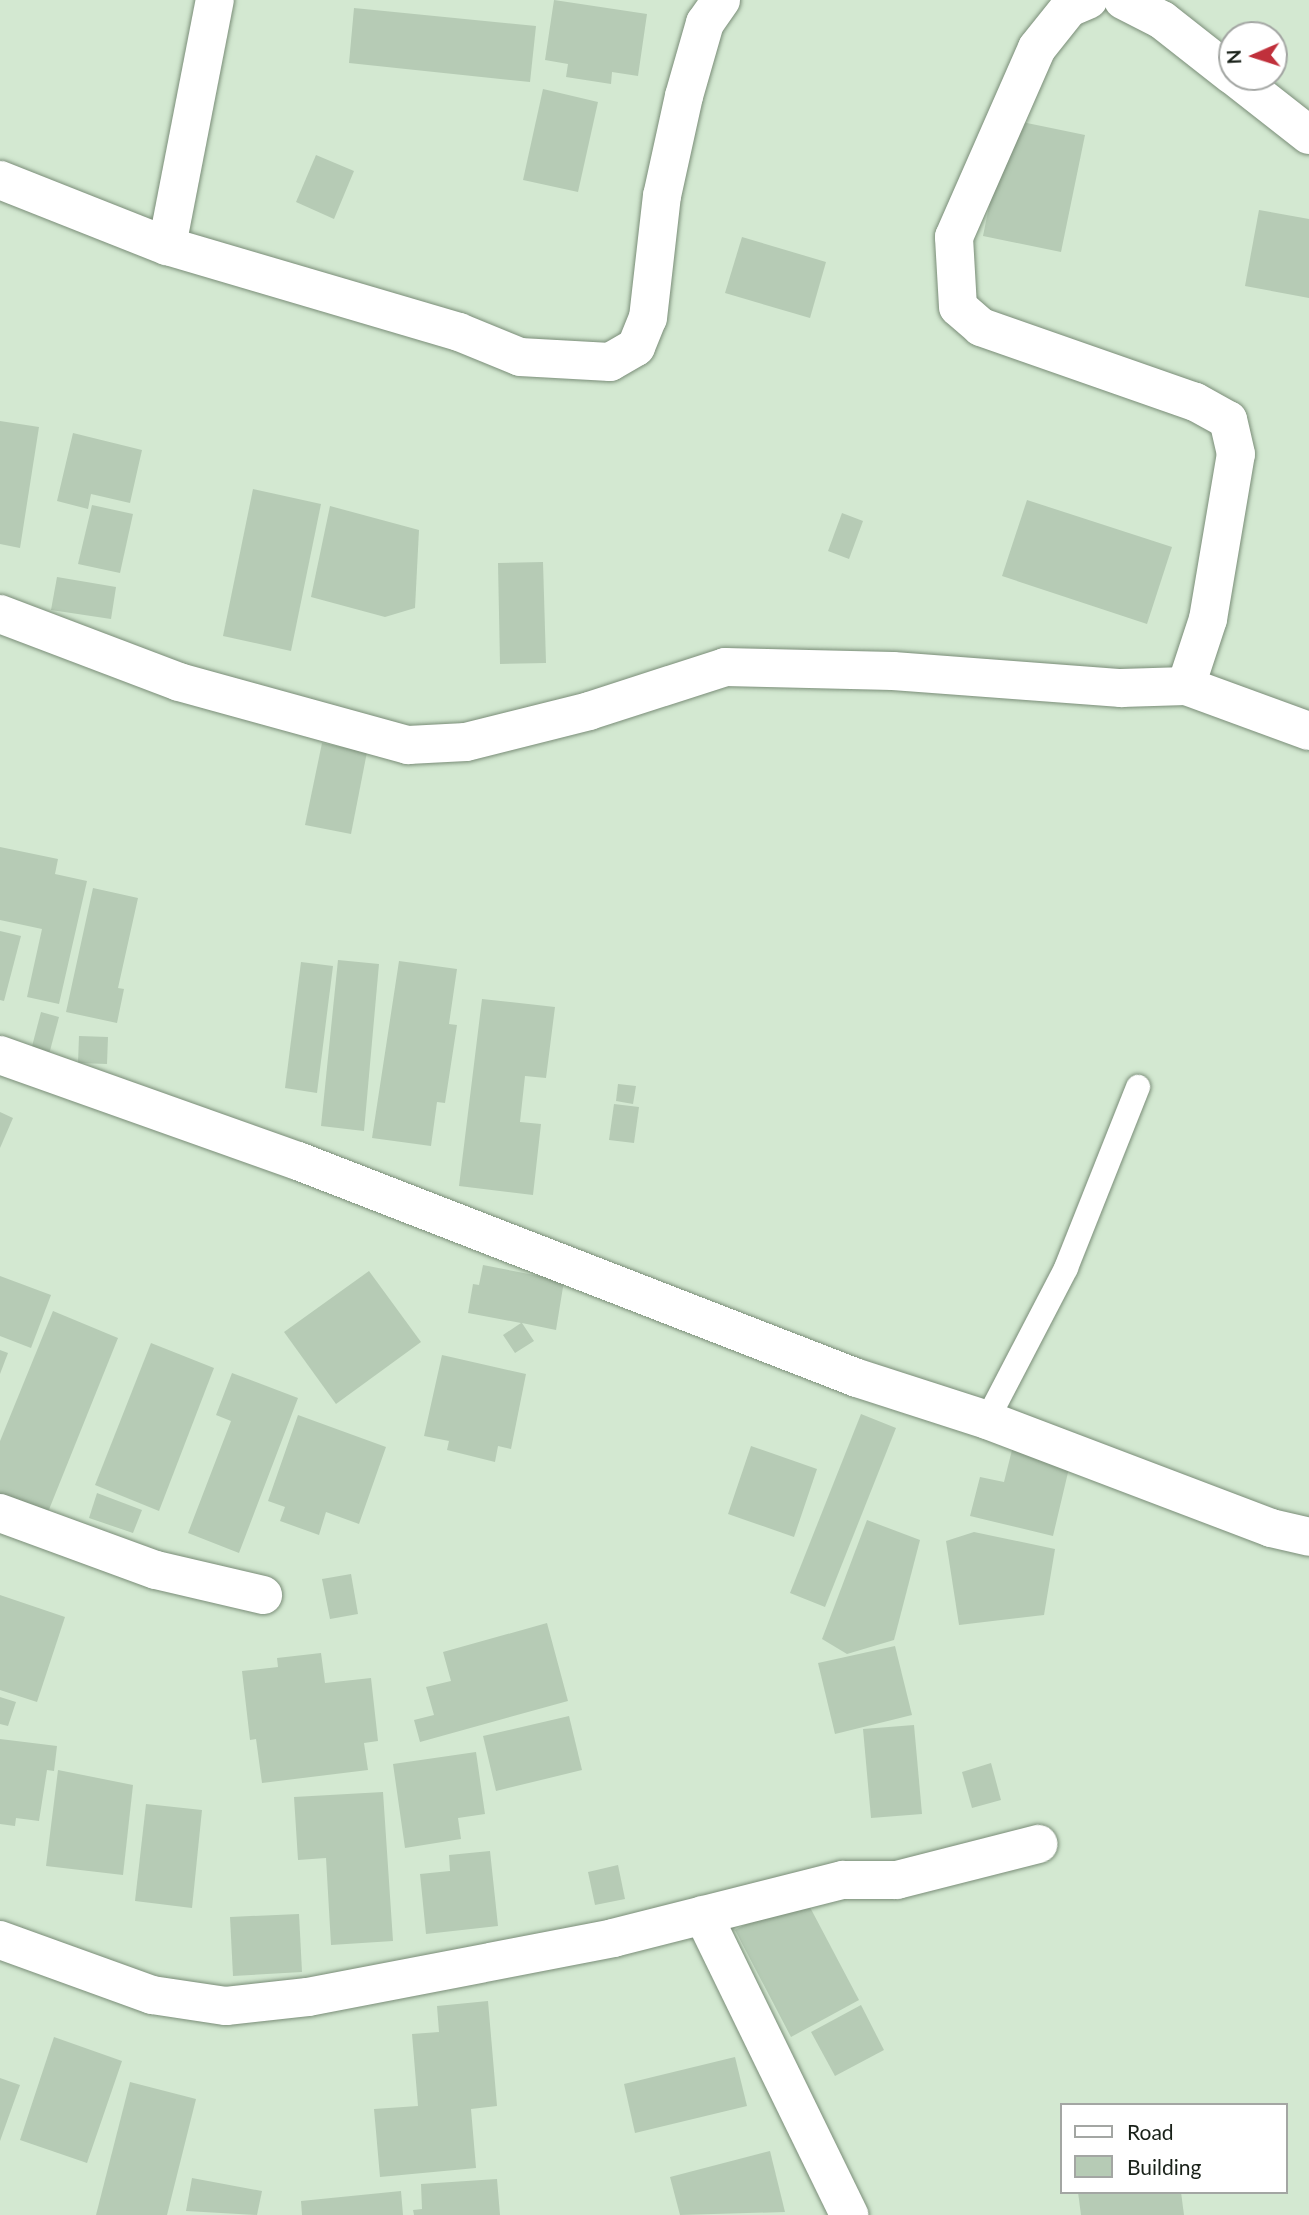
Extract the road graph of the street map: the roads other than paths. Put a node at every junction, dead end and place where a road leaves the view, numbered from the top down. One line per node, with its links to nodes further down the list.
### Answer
1 (215, 0): 9 (street)
2 (721, 0): 9 (street)
3 (1088, 0): 11 (street)
4 (1123, 0): 5 (street)
5 (1218, 64)
6 (1252, 91): 7 (street)
7 (1309, 135)
8 (0, 180): 9 (street)
9 (167, 246)
10 (0, 614): 11 (street)
11 (1186, 685): 12 (street)
12 (1309, 731)
13 (0, 1055): 15 (street)
14 (1138, 1087): 15 (lane)
15 (987, 1420): 17 (street)
16 (0, 1513): 18 (street)
17 (1309, 1537)
18 (263, 1595)
19 (1038, 1844): 20 (street)
20 (703, 1915): 21 (street); 22 (street)
21 (0, 1940)
22 (849, 2215)

